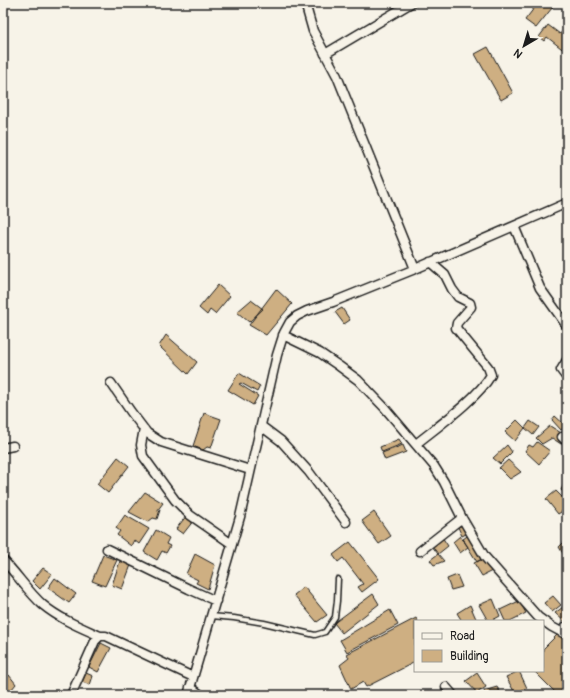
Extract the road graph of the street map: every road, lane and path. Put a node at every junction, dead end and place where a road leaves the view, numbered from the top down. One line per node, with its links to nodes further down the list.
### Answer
1 (305, 3): 3 (street)
2 (411, 3): 3 (street)
3 (325, 54): 7 (street)
4 (567, 203): 5 (street)
5 (514, 226): 6 (street); 8 (street)
6 (430, 262): 7 (street); 15 (street)
7 (414, 269): 9 (street)
8 (567, 326)
9 (284, 335): 13 (street); 15 (street)
10 (567, 360): 11 (street)
11 (567, 378)
12 (111, 383): 14 (street)
13 (261, 426): 18 (street); 20 (street)
14 (144, 429): 18 (street); 21 (street)
15 (416, 444): 19 (street)
16 (13, 446): 17 (street)
17 (3, 448)
18 (250, 470): 21 (street)
19 (462, 518): 23 (street); 28 (street)
20 (346, 522)
21 (232, 544): 26 (street)
22 (107, 549): 26 (street)
23 (420, 551)
24 (3, 560): 31 (street)
25 (338, 579): 27 (lane)
26 (216, 601): 27 (street)
27 (212, 616): 32 (street)
28 (542, 620)
29 (544, 621): 30 (street)
30 (567, 630)
31 (100, 636): 32 (street); 35 (street)
32 (193, 677): 34 (street)
33 (446, 687): 37 (street)
34 (189, 691): 36 (street)
35 (71, 695)
36 (200, 695)
37 (453, 695)

